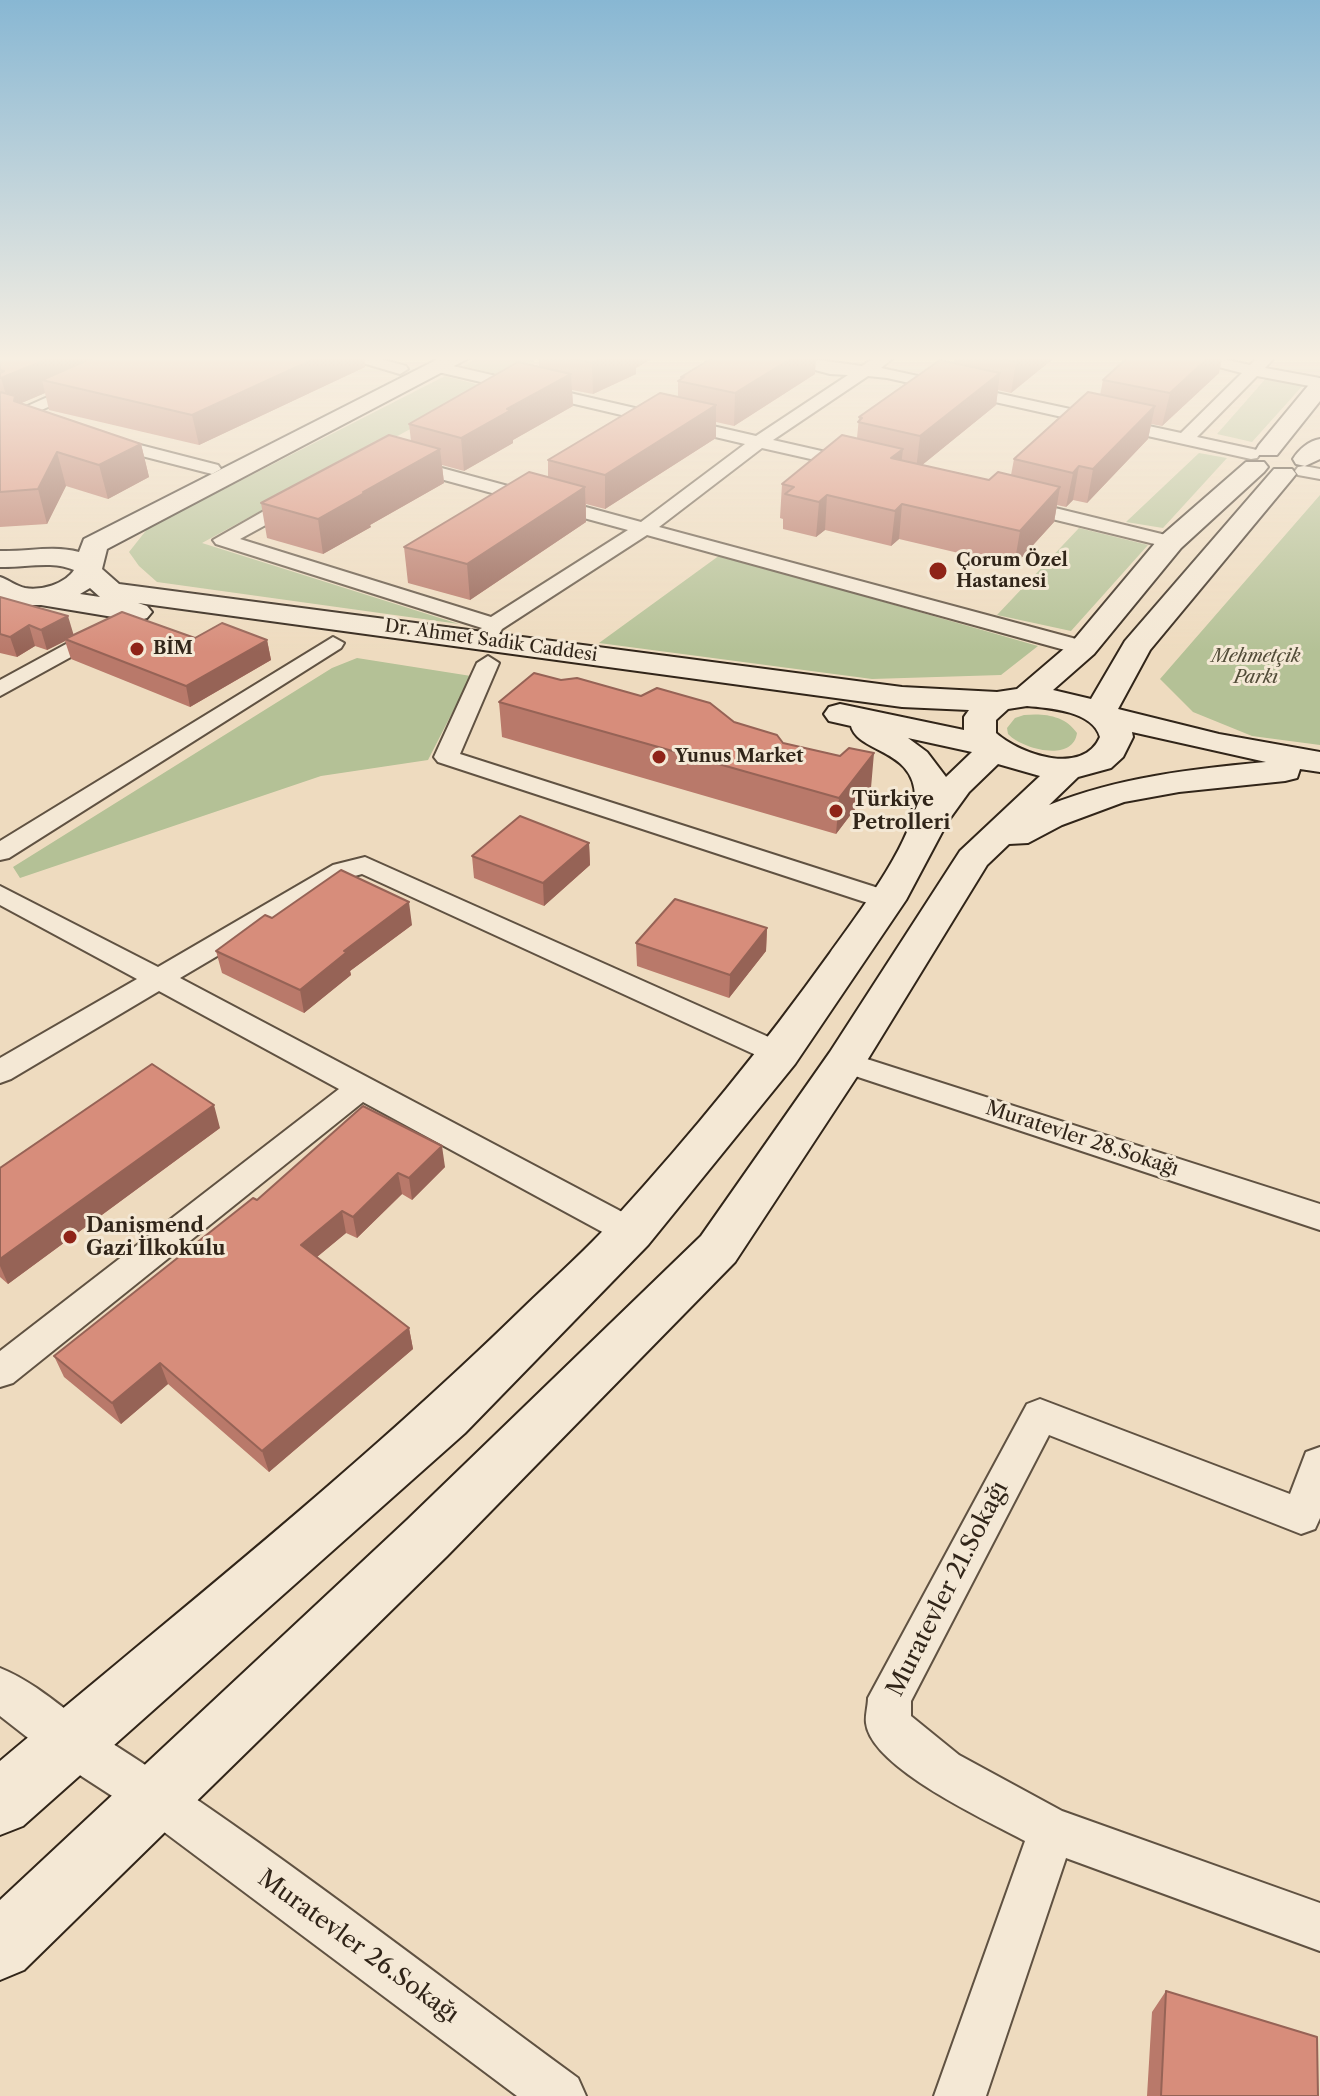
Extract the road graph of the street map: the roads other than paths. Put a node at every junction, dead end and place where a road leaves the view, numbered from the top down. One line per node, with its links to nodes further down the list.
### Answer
1 (162, 456): 11 (street)
2 (239, 456): 11 (street)
3 (260, 456): 17 (street)
4 (414, 456): 14 (street)
5 (740, 456): 14 (street)
6 (823, 456): 10 (street)
7 (1254, 456): 9 (street)
8 (1257, 456): 9 (street)
9 (1284, 462): 15 (street); 26 (street)
10 (867, 467)
11 (212, 469): 16 (street)
12 (316, 491): 22 (street)
13 (1003, 501): 15 (street)
14 (642, 530): 22 (street); 23 (street)
15 (1171, 542): 23 (street)
16 (14, 560): 17 (street, Dr. Ahmet Sadık Caddesi); 18 (street)
17 (89, 572): 19 (street); 22 (street, Dr. Ahmet Sadık Caddesi)
18 (1, 586): 19 (street)
19 (39, 596): 20 (street)
20 (134, 612): 21 (street); 24 (street)
21 (333, 643): 22 (street); 33 (street)
22 (489, 643): 25 (street); 27 (street, Dr. Ahmet Sadık Caddesi); 36 (street)
23 (1083, 648): 27 (street)
24 (0, 689)
25 (837, 713): 27 (street); 32 (street)
26 (1099, 714): 27 (street); 28 (street); 29 (street)
27 (1001, 723): 29 (street); 32 (street)
28 (1320, 762)
29 (1079, 766): 30 (street); 34 (street)
30 (1285, 771): 31 (street); 34 (street)
31 (1320, 773)
32 (931, 820): 36 (street)
33 (0, 852)
34 (973, 859): 39 (street)
35 (0, 894): 37 (street)
36 (887, 900): 38 (street)
37 (158, 981): 38 (street); 40 (street); 41 (street)
38 (780, 1054): 43 (street)
39 (845, 1062): 42 (street, Muratevler 28.Sokağı); 49 (street)
40 (0, 1072)
41 (361, 1088): 43 (street); 44 (street)
42 (1320, 1217)
43 (631, 1232): 48 (street)
44 (0, 1372)
45 (1320, 1464): 46 (street, Muratevler 21.Sokağı)
46 (1311, 1520): 51 (street, Muratevler 21.Sokağı)
47 (0, 1689): 48 (street, Muratevler 26.Sokağı)
48 (71, 1743): 49 (street, Muratevler 26.Sokağı); 50 (street)
49 (156, 1798): 53 (street); 54 (street, Muratevler 26.Sokağı)
50 (0, 1803)
51 (1052, 1830): 52 (street); 55 (street)
52 (1320, 1927)
53 (0, 1946)
54 (560, 2096)
55 (960, 2096)

